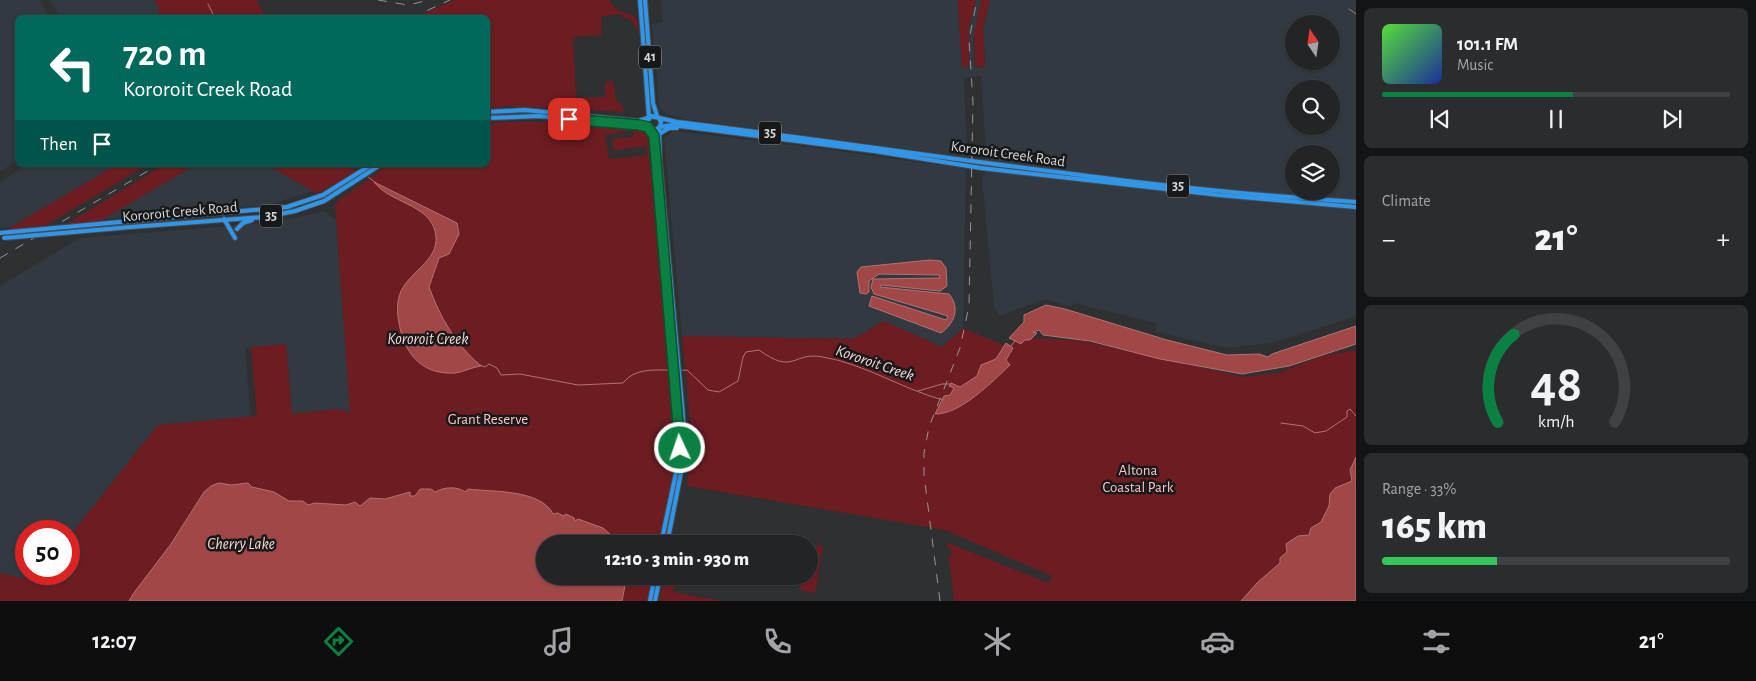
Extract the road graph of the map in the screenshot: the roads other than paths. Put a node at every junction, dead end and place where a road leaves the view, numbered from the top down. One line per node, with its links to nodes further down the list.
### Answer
1 (640, 0): 6 (main road, 41)
2 (644, 0): 4 (main road, 41)
3 (490, 112): 6 (main road, 35)
4 (658, 117): 6 (main road, 35); 7 (main road, Kororoit Creek Road / 35); 8 (main road)
5 (490, 118): 9 (main road, 35)
6 (649, 118): 9 (main road)
7 (697, 124): 11 (main road); 13 (main road, Kororoit Creek Road / 35)
8 (659, 127): 9 (main road, 35); 10 (main road, Kororoit Creek Road / 35); 12 (main road)
9 (649, 128): 31 (main road)
10 (686, 128): 11 (main road, Kororoit Creek Road / 35); 12 (main road)
11 (700, 130): 13 (main road, Kororoit Creek Road / 35)
12 (659, 134): 32 (main road)
13 (769, 136): 14 (main road, Kororoit Creek Road / 35); 16 (main road, Kororoit Creek Road / 35)
14 (945, 157): 15 (main road, Kororoit Creek Road / 35); 16 (main road)
15 (952, 158): 17 (main road); 20 (main road, Kororoit Creek Road / 35)
16 (944, 163): 17 (main road, Kororoit Creek Road / 35)
17 (951, 164): 20 (main road, Kororoit Creek Road / 35)
18 (369, 167): 21 (main road, Kororoit Creek Road / 35)
19 (376, 167): 21 (main road, Kororoit Creek Road / 35)
20 (1024, 171): 23 (main road, Kororoit Creek Road / 35)
21 (353, 180): 25 (main road, Kororoit Creek Road / 35); 28 (main road, Kororoit Creek Road / 35, bridge)
22 (1356, 202): 23 (main road, Kororoit Creek Road / 35)
23 (1349, 204): 24 (main road, Kororoit Creek Road / 35)
24 (1356, 208)
25 (264, 217): 26 (main road, Kororoit Creek Road / 35); 27 (main road)
26 (224, 219): 29 (main road, Kororoit Creek Road / 35, bridge); 30 (main road)
27 (237, 228)
28 (0, 232)
29 (0, 238)
30 (234, 238)
31 (673, 489): 32 (main road); 33 (main road)
32 (678, 490): 34 (main road)
33 (663, 535)
34 (669, 535)
35 (653, 585): 37 (main road)
36 (658, 585): 38 (main road)
37 (650, 601)
38 (655, 601)

